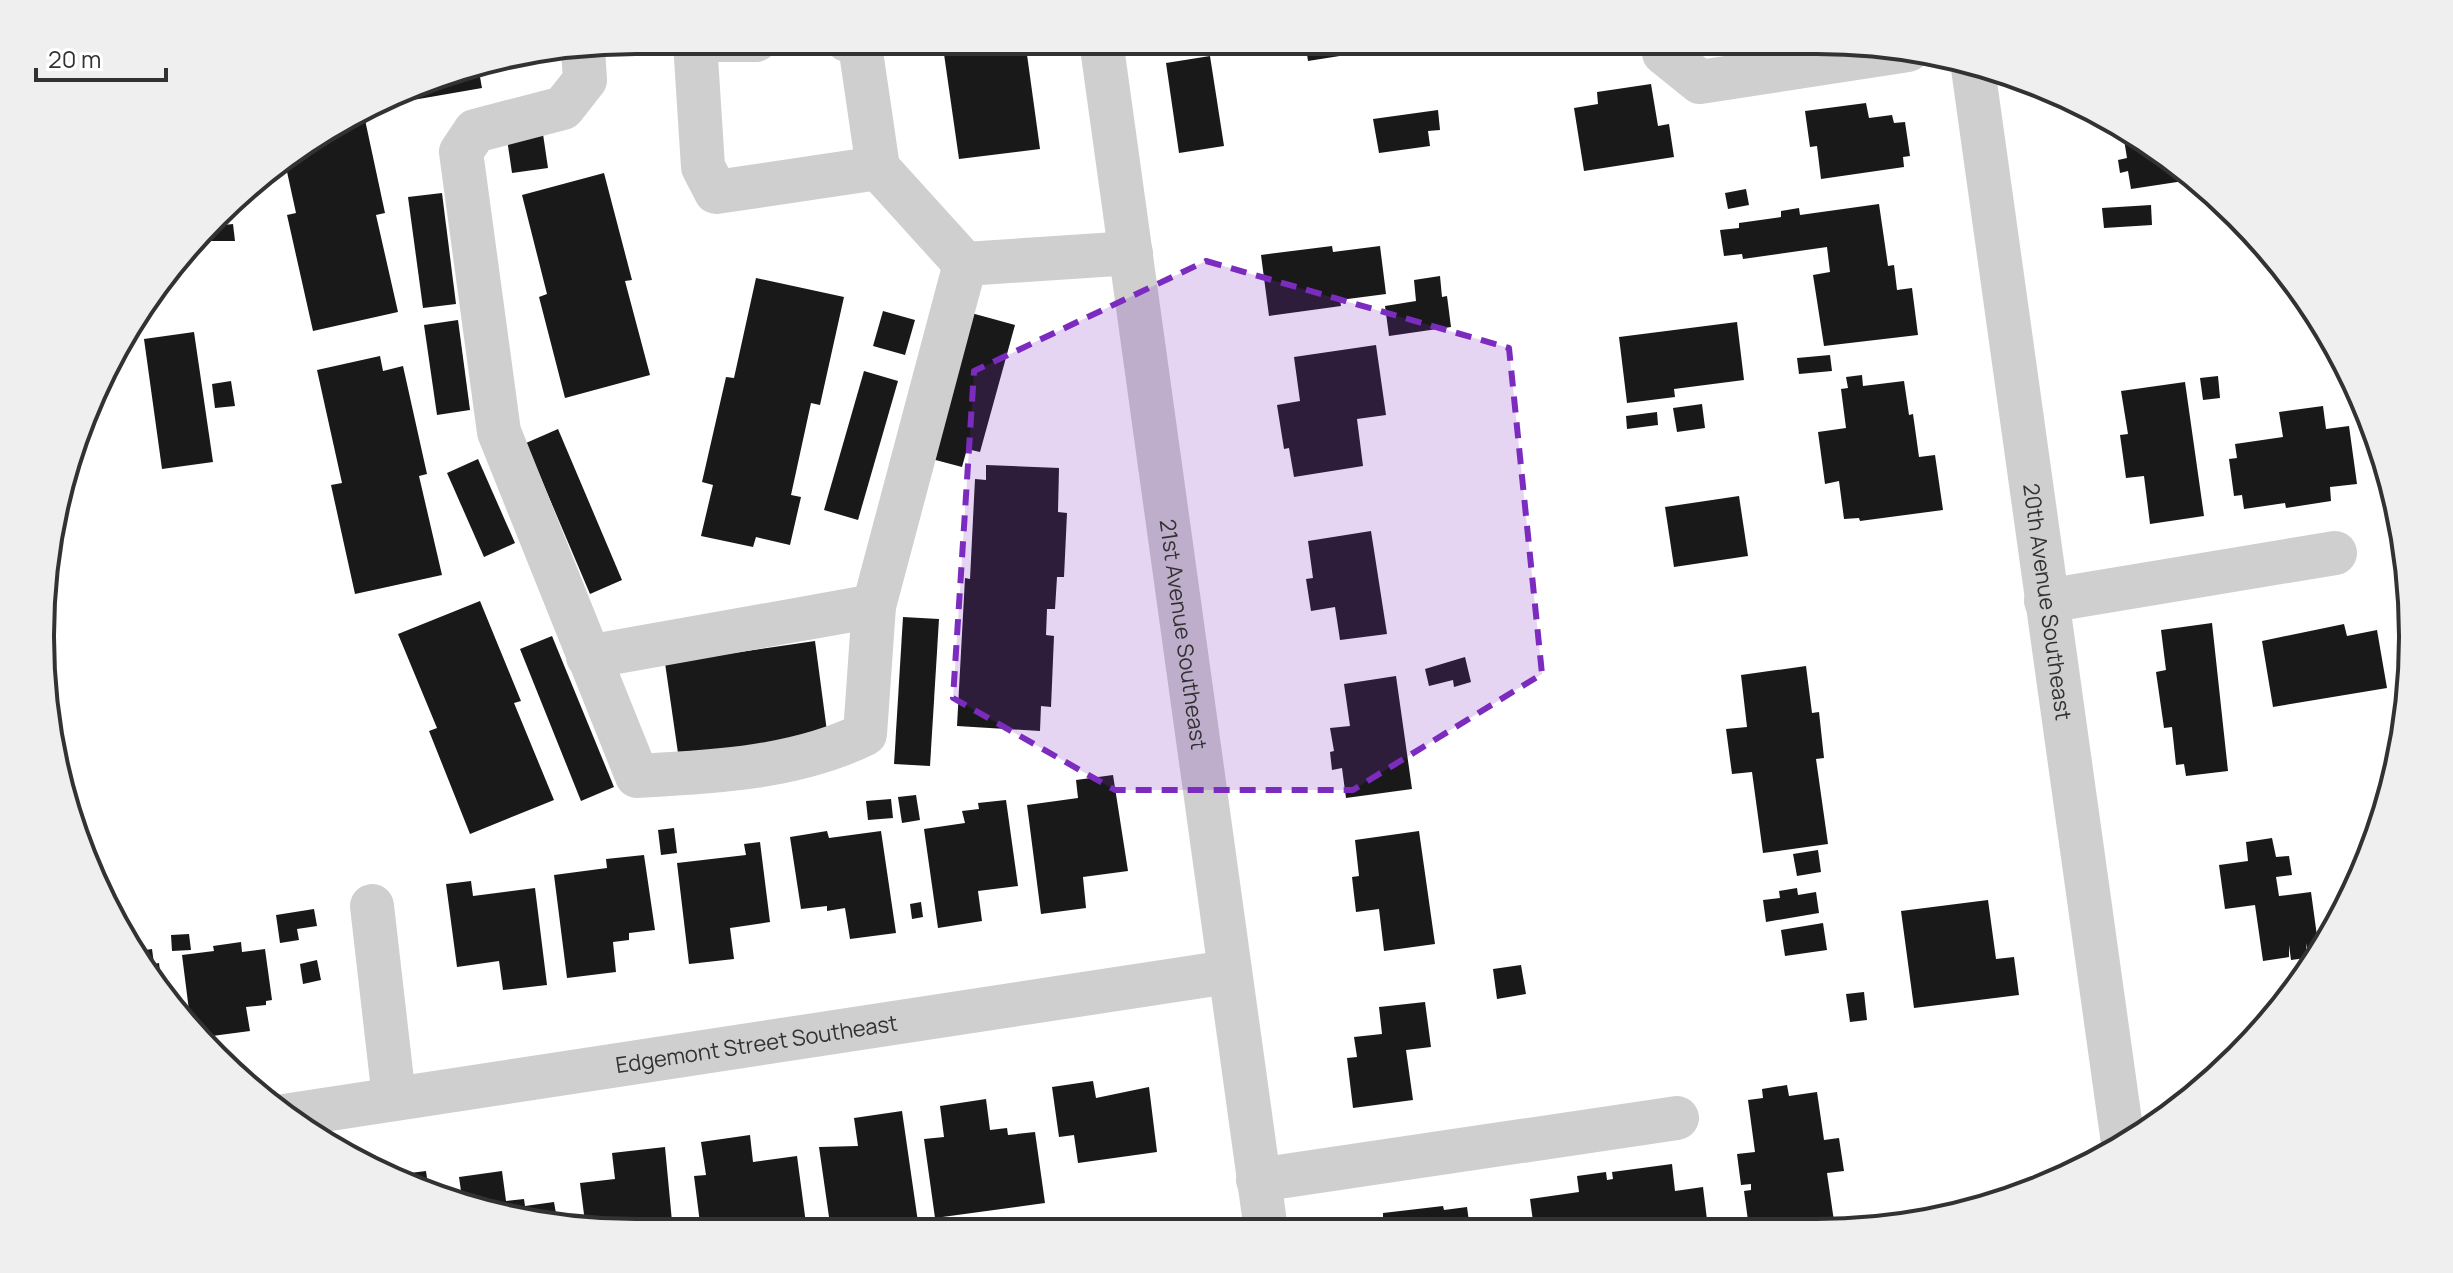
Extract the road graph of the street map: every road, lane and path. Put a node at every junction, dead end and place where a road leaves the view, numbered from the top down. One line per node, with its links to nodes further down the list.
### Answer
1 (693, 54): 8 (street)
2 (861, 54): 8 (street)
3 (1103, 54): 9 (street, 21st Avenue Southeast)
4 (1665, 54): 5 (street)
5 (1867, 56)
6 (583, 57): 14 (street)
7 (1974, 76): 12 (street, 20th Avenue Southeast)
8 (878, 168): 10 (street)
9 (1131, 253): 10 (street); 16 (street, 21st Avenue Southeast)
10 (965, 264): 13 (street)
11 (2335, 553): 12 (street)
12 (2046, 601): 20 (street, 20th Avenue Southeast)
13 (874, 606): 14 (street); 14 (street)
14 (588, 657)
15 (372, 906): 17 (street)
16 (1228, 972): 17 (street, Edgemont Street Southeast); 21 (street, 21st Avenue Southeast)
17 (394, 1098): 18 (street, Edgemont Street Southeast)
18 (302, 1113)
19 (1677, 1118): 21 (street)
20 (2122, 1133)
21 (1258, 1180): 22 (street, 21st Avenue Southeast)
22 (1264, 1219)

